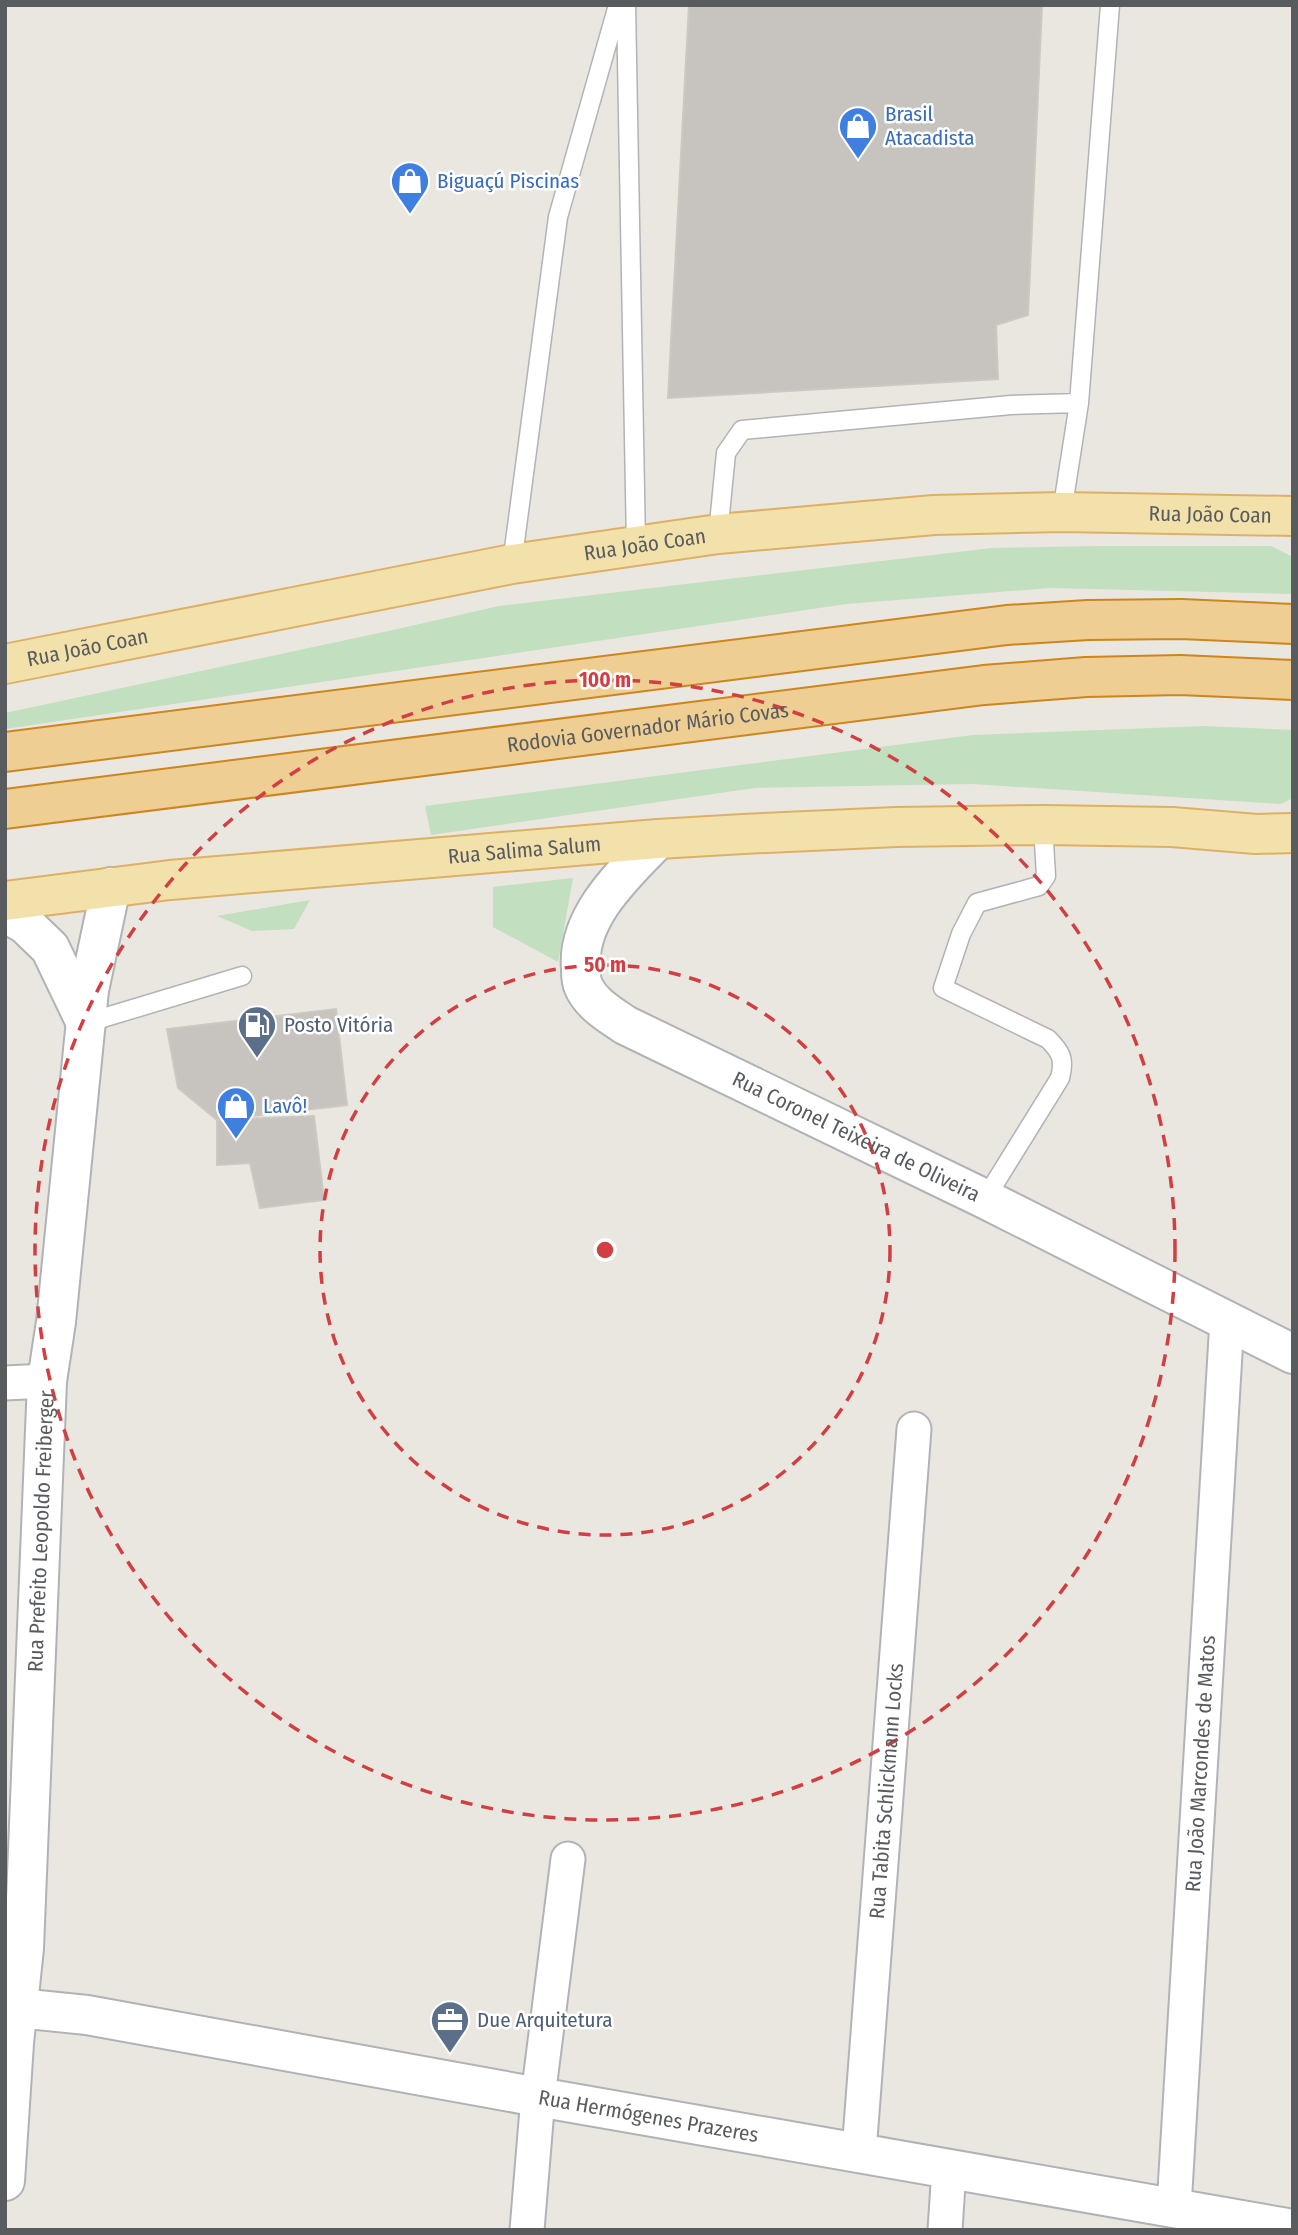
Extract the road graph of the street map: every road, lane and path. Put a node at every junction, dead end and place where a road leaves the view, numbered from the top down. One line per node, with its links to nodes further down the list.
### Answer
1 (618, 5): 9 (lane)
2 (626, 5): 8 (lane)
3 (1110, 5): 4 (lane)
4 (1079, 403): 5 (lane); 7 (lane)
5 (1062, 512): 6 (main road, Rua João Coan); 7 (main road, Rua João Coan)
6 (1293, 516)
7 (718, 534): 8 (main road, Rua João Coan)
8 (636, 545): 9 (main road, Rua João Coan)
9 (512, 564): 11 (main road, Rua João Coan)
10 (1293, 624): 13 (highway)
11 (5, 664)
12 (1293, 680): 14 (highway, Rodovia Governador Mário Covas)
13 (5, 752)
14 (5, 809)
15 (1043, 825): 16 (main road, Rua Salima Salum); 17 (main road, Rua Salima Salum); 23 (lane)
16 (1293, 833)
17 (658, 839): 18 (main road, Rua Salima Salum); 23 (street, Rua Coronel Teixeira de Oliveira)
18 (111, 887): 19 (main road, Rua Salima Salum); 22 (street, Rua Prefeito Leopoldo Freiberger)
19 (5, 901)
20 (5, 913): 22 (street)
21 (242, 976): 22 (lane)
22 (86, 1023): 26 (street, Rua Prefeito Leopoldo Freiberger)
23 (985, 1199): 24 (street, Rua Coronel Teixeira de Oliveira)
24 (1227, 1320): 25 (street, Rua Coronel Teixeira de Oliveira); 35 (street, Rua João Marcondes de Matos)
25 (1293, 1354)
26 (47, 1381): 27 (street); 30 (street, Rua Prefeito Leopoldo Freiberger)
27 (5, 1383)
28 (914, 1429): 32 (street, Rua Tabita Schlickmann Locks)
29 (568, 1859): 31 (street)
30 (12, 2006): 31 (street, Rua Hermógenes Prazeres); 34 (street, Rua Prefeito Leopoldo Freiberger)
31 (538, 2097): 32 (street, Rua Hermógenes Prazeres); 37 (street)
32 (859, 2152): 33 (street, Rua Hermógenes Prazeres)
33 (949, 2169): 35 (street, Rua Hermógenes Prazeres); 38 (street)
34 (5, 2181)
35 (1174, 2207): 36 (street, Rua Hermógenes Prazeres)
36 (1293, 2229)
37 (527, 2230)
38 (945, 2230)

